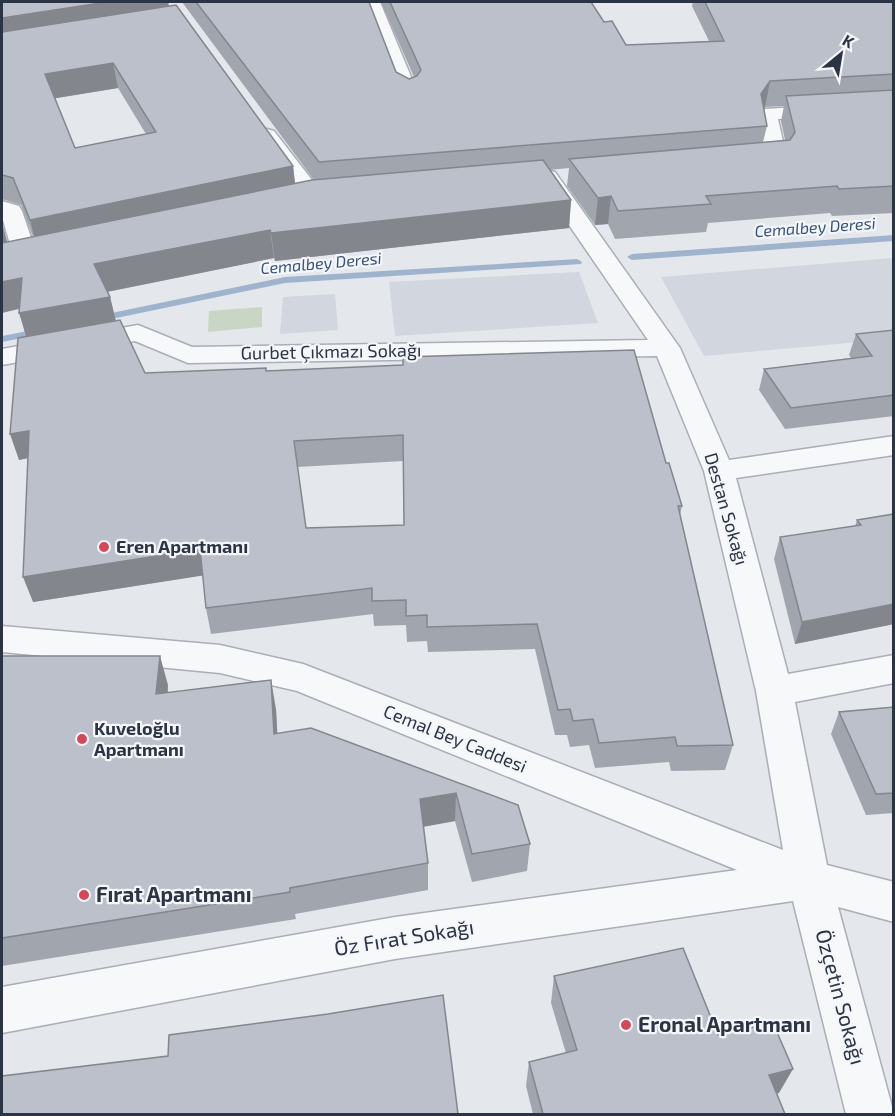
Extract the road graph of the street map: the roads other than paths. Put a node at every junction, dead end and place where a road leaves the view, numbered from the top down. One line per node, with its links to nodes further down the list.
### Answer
1 (372, 2): 2 (street)
2 (409, 96)
3 (894, 107): 5 (street)
4 (258, 123): 7 (street)
5 (730, 163)
6 (546, 177): 12 (street, Destan Sokağı)
7 (291, 203)
8 (2, 208): 10 (street)
9 (50, 256): 10 (street)
10 (27, 261): 11 (street)
11 (2, 265)
12 (667, 348): 13 (street, Gurbet Çıkmazı Sokağı); 15 (street, Destan Sokağı)
13 (2, 357)
14 (894, 445): 15 (street)
15 (719, 471): 18 (street, Destan Sokağı)
16 (2, 639): 19 (street, Cemal Bey Caddesi)
17 (894, 669): 18 (street)
18 (774, 691): 19 (street, Destan Sokağı)
19 (809, 880): 20 (street, Cemal Bey Caddesi); 21 (street, Öz Fırat Sokağı); 22 (street, Özçetin Sokağı)
20 (894, 902)
21 (2, 1010)
22 (870, 1114)

